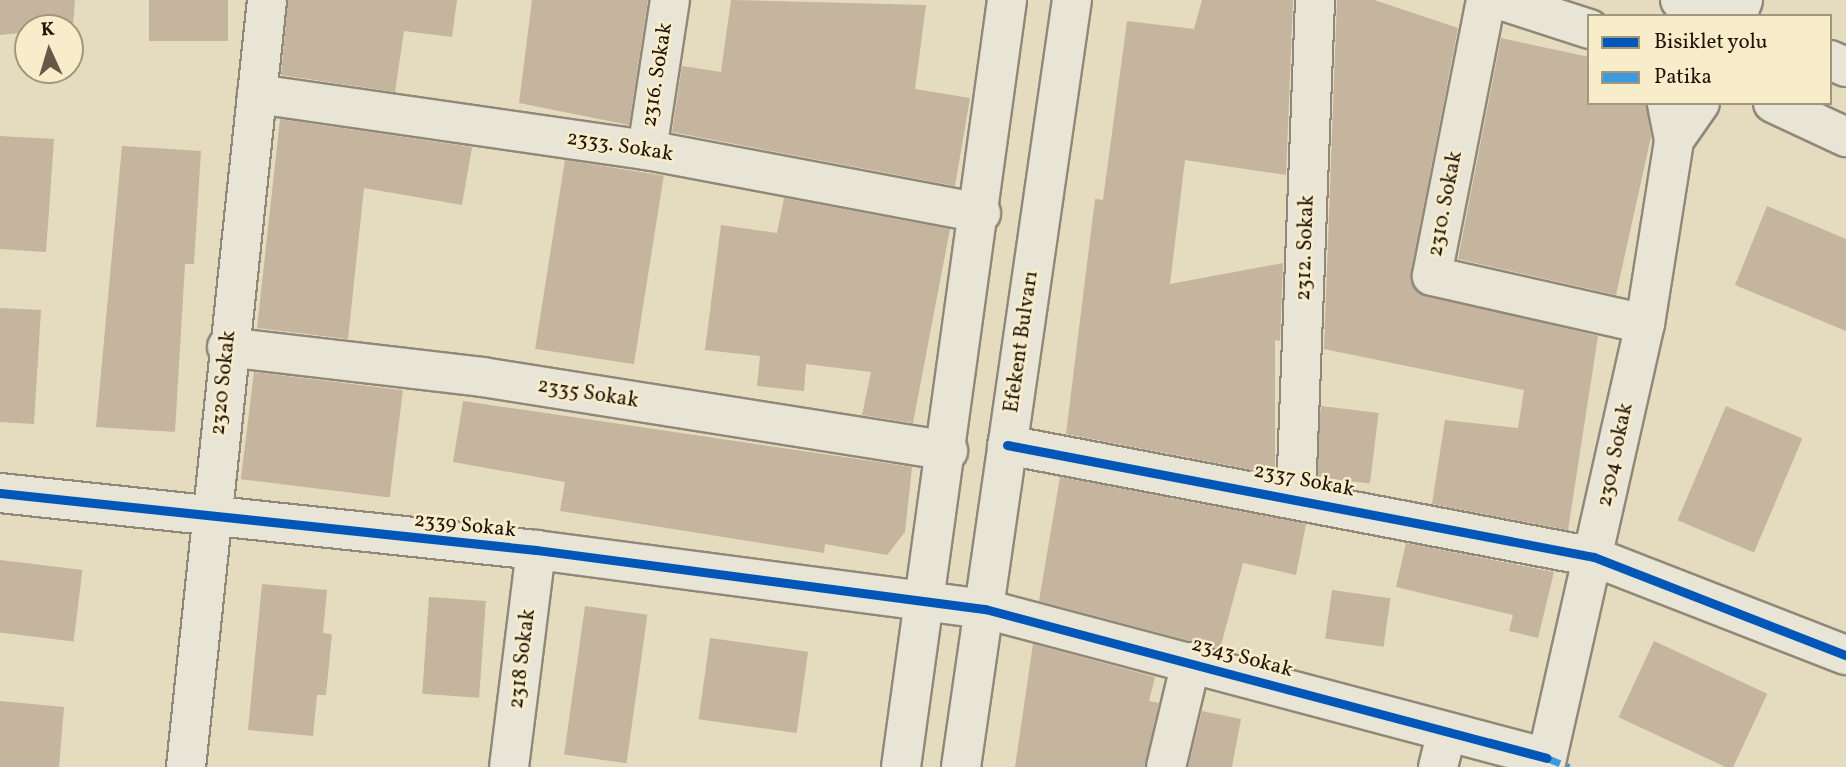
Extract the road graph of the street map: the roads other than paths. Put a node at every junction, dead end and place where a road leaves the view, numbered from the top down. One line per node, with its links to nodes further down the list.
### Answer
1 (267, 0): 11 (street, 2320 Sokak)
2 (670, 0): 16 (street, 2316. Sokak)
3 (1007, 0): 17 (street)
4 (1072, 0): 20 (street, Efekent Bulvarı)
5 (1315, 0): 23 (street, 2312. Sokak)
6 (1486, 0): 18 (street, 2310. Sokak)
7 (1500, 0): 10 (street)
8 (1680, 0): 9 (street)
9 (1717, 14)
10 (1587, 28)
11 (257, 94): 16 (street, 2333. Sokak); 19 (street, 2320 Sokak)
12 (1697, 105): 14 (street)
13 (1777, 105): 15 (street)
14 (1670, 122): 18 (street, 2304 Sokak)
15 (1846, 137)
16 (647, 150): 17 (street, 2333. Sokak)
17 (981, 213): 21 (street)
18 (1645, 324): 26 (street, 2304 Sokak)
19 (227, 347): 21 (street, 2335 Sokak); 24 (street, 2320 Sokak)
20 (1007, 445): 23 (street, 2337 Sokak); 28 (street, Efekent Bulvarı)
21 (948, 451): 27 (street)
22 (0, 493): 24 (street, 2339 Sokak)
23 (1296, 496): 26 (street, 2337 Sokak)
24 (210, 518): 25 (street, 2339 Sokak); 33 (street, 2320 Sokak)
25 (537, 550): 27 (street, 2339 Sokak); 34 (street, 2318 Sokak)
26 (1594, 556): 29 (street, 2337 Sokak); 32 (street, 2304 Sokak)
27 (926, 602): 28 (street, 2343 Sokak); 35 (street)
28 (985, 609): 30 (street, 2343 Sokak); 36 (street, Efekent Bulvarı)
29 (1846, 655)
30 (1191, 662): 31 (street, 2343 Sokak); 37 (street)
31 (1443, 750): 32 (street, 2343 Sokak)
32 (1546, 762)
33 (186, 767)
34 (509, 767)
35 (901, 767)
36 (961, 767)
37 (1166, 767)

